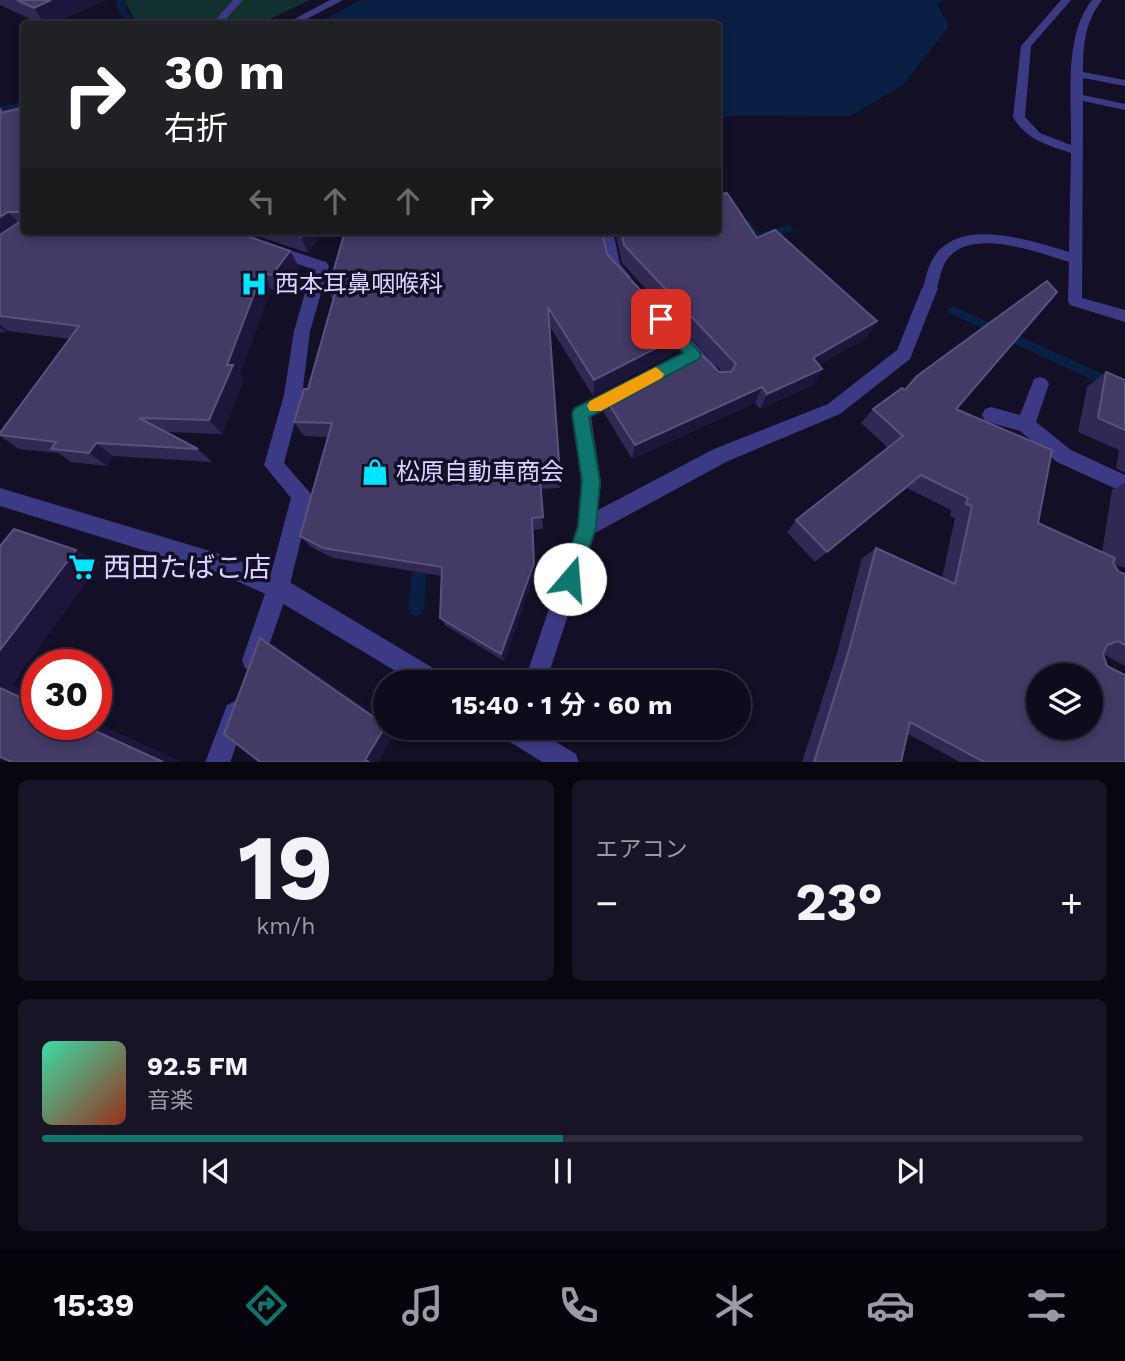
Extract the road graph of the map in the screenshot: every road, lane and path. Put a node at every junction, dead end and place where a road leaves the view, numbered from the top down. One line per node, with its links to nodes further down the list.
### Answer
1 (237, 0): 5 (lane)
2 (338, 0): 6 (street)
3 (1066, 0): 11 (lane)
4 (1097, 0): 7 (lane)
5 (220, 21)
6 (296, 21)
7 (1079, 74): 8 (lane); 9 (lane)
8 (1125, 83)
9 (1078, 97): 10 (lane); 11 (lane)
10 (1125, 107)
11 (1077, 151): 14 (lane)
12 (607, 235): 15 (street)
13 (257, 244): 27 (street)
14 (1076, 259): 16 (lane); 18 (lane)
15 (631, 286)
16 (930, 288): 26 (street)
17 (658, 315): 19 (street)
18 (1125, 316)
19 (718, 380)
20 (637, 384): 26 (street)
21 (1040, 384): 23 (street)
22 (992, 415): 23 (street)
23 (1026, 425): 24 (street)
24 (1125, 484)
25 (2, 501): 27 (street)
26 (587, 527): 29 (street)
27 (278, 588): 28 (street); 31 (street)
28 (415, 670)
29 (539, 670)
30 (533, 740): 32 (street)
31 (217, 762)
32 (567, 762)

